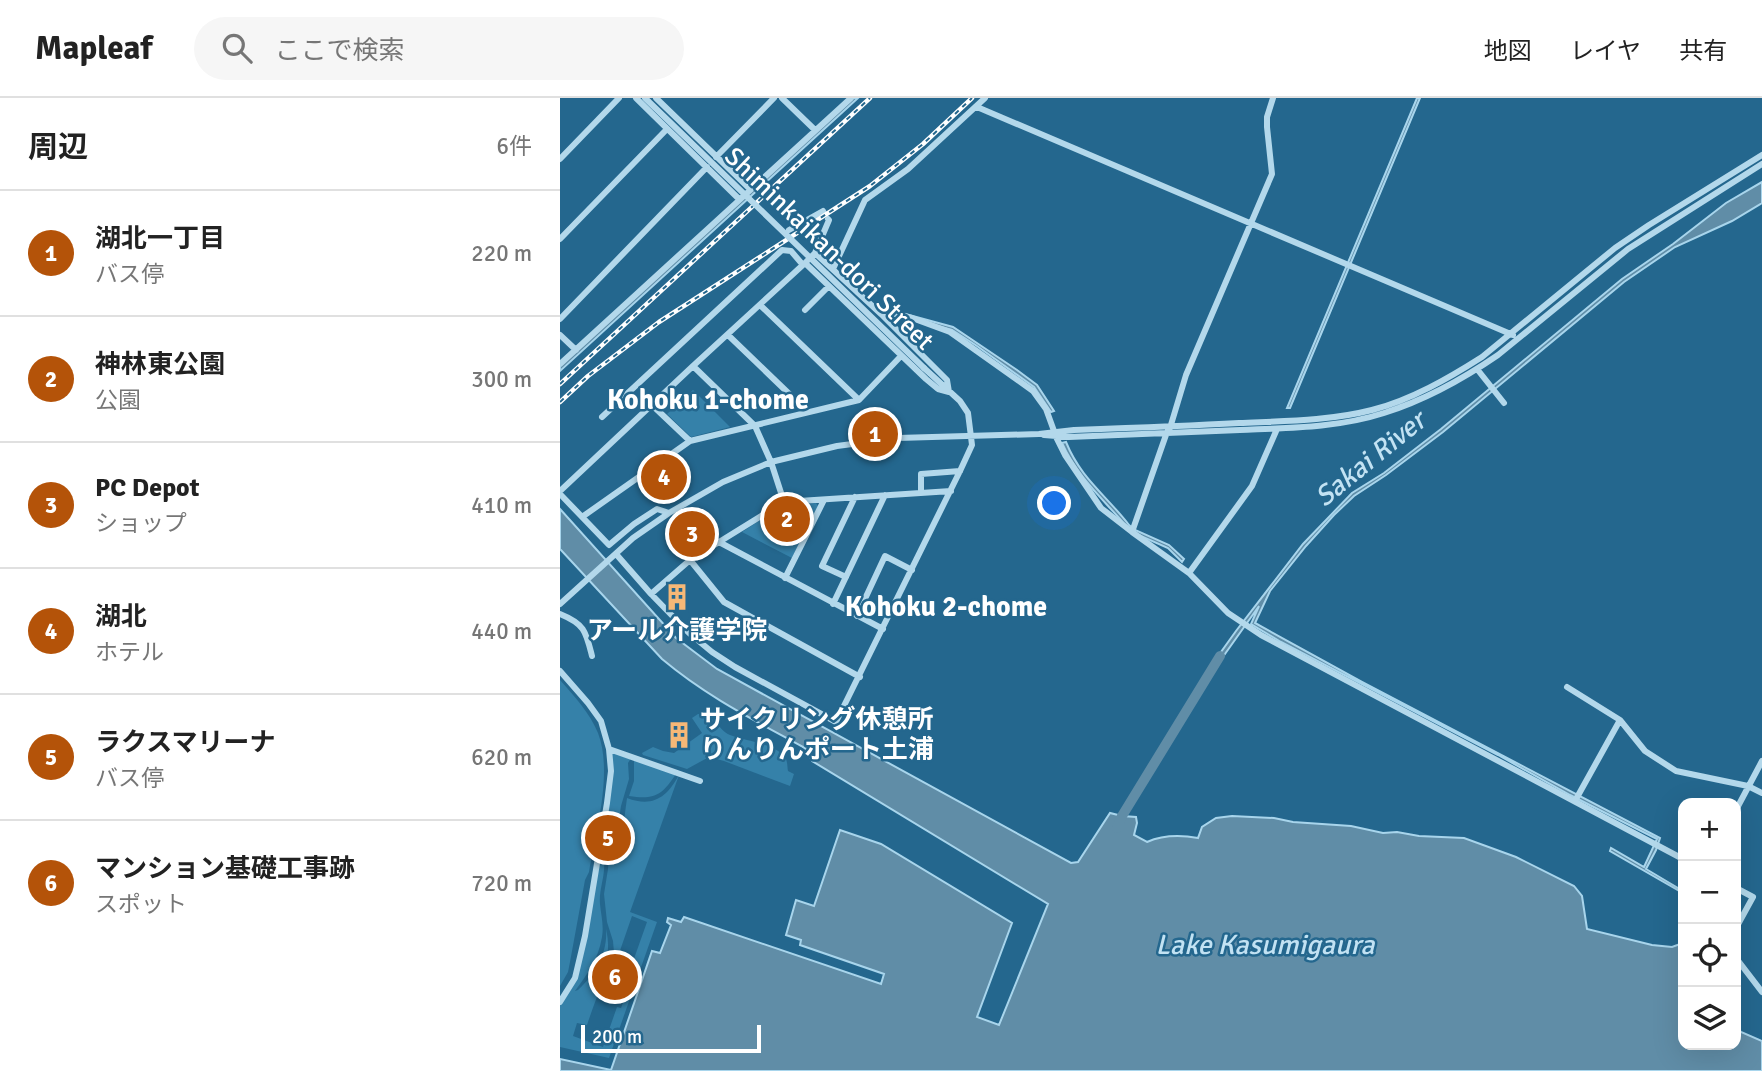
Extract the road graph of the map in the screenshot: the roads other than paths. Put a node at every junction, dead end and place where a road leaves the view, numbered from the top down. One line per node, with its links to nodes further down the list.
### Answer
1 (618, 98): 15 (street)
2 (636, 98): 11 (street)
3 (645, 98): 40 (street, Shiminkaikan-dori Street, bridge)
4 (656, 98): 14 (street)
5 (774, 98): 14 (street)
6 (782, 98): 12 (street)
7 (851, 98): 12 (street)
8 (985, 98): 10 (street)
9 (1273, 98): 20 (street)
10 (976, 107): 20 (street); 25 (street)
11 (667, 129): 17 (street); 22 (street)
12 (816, 130): 18 (street)
13 (1762, 155): 31 (street)
14 (716, 157): 18 (street)
15 (560, 159)
16 (1762, 164): 34 (street)
17 (706, 167): 19 (street); 30 (street)
18 (750, 189): 19 (street)
19 (739, 199): 35 (street)
20 (1252, 223): 31 (street); 48 (street)
21 (789, 230): 23 (street)
22 (560, 239)
23 (815, 253): 24 (street); 25 (street)
24 (804, 264): 26 (street); 27 (street); 45 (street)
25 (832, 269): 29 (street)
26 (829, 286): 28 (street); 36 (street)
27 (760, 305): 33 (street); 41 (street)
28 (805, 310)
29 (881, 314): 40 (street); 49 (street)
30 (560, 319)
31 (1511, 334): 34 (street); 48 (street)
32 (560, 335): 35 (street)
33 (727, 335): 38 (street); 44 (street)
34 (1519, 338): 39 (street)
35 (576, 350): 37 (street)
36 (901, 356): 40 (street); 41 (street)
37 (560, 364)
38 (693, 366): 43 (street); 46 (street)
39 (1477, 369): 42 (street); 47 (street)
40 (949, 391): 50 (street, Shiminkaikan-dori Street)
41 (859, 400): 44 (street)
42 (1503, 402)
43 (652, 405): 51 (street); 55 (street)
44 (808, 412): 46 (street)
45 (602, 417)
46 (755, 426): 51 (street); 52 (street)
47 (1277, 429): 48 (street); 68 (street)
48 (1168, 430): 49 (street); 63 (street)
49 (1055, 434): 50 (street); 63 (street)
50 (971, 437): 52 (street); 53 (street)
51 (690, 441): 62 (street)
52 (771, 462): 60 (street); 61 (street)
53 (960, 471): 54 (street); 56 (street)
54 (951, 491): 56 (street); 67 (street)
55 (560, 492): 62 (street)
56 (921, 493): 57 (street)
57 (885, 495): 58 (street); 69 (street)
58 (855, 497): 59 (street); 69 (street)
59 (824, 500): 60 (street); 70 (street)
60 (784, 502): 64 (street)
61 (669, 513): 62 (street); 65 (street)
62 (582, 517)
63 (1132, 532): 68 (street)
64 (719, 542): 66 (street); 70 (street)
65 (614, 555): 71 (street); 72 (street)
66 (690, 560): 71 (street); 79 (street)
67 (912, 570): 75 (street); 76 (street)
68 (1189, 573): 88 (street)
69 (846, 577): 73 (street)
70 (785, 578): 73 (street)
71 (651, 594): 79 (street)
72 (560, 604)
73 (833, 604): 75 (street)
74 (560, 614): 77 (street)
75 (857, 616): 76 (street)
76 (883, 629): 79 (street)
77 (592, 656)
78 (560, 671): 82 (street)
79 (859, 677)
80 (1567, 687): 81 (street)
81 (1620, 720): 85 (street); 88 (street)
82 (609, 749): 84 (street); 96 (street)
83 (1762, 761): 85 (street)
84 (700, 781)
85 (1748, 786): 86 (street); 87 (street)
86 (1762, 793)
87 (1741, 800)
88 (1575, 801): 89 (street)
89 (1678, 856)
90 (1741, 891): 91 (street)
91 (1753, 897): 92 (street); 93 (street)
92 (1762, 902)
93 (1738, 924)
94 (1741, 965): 95 (street)
95 (1762, 992)
96 (560, 1002)

